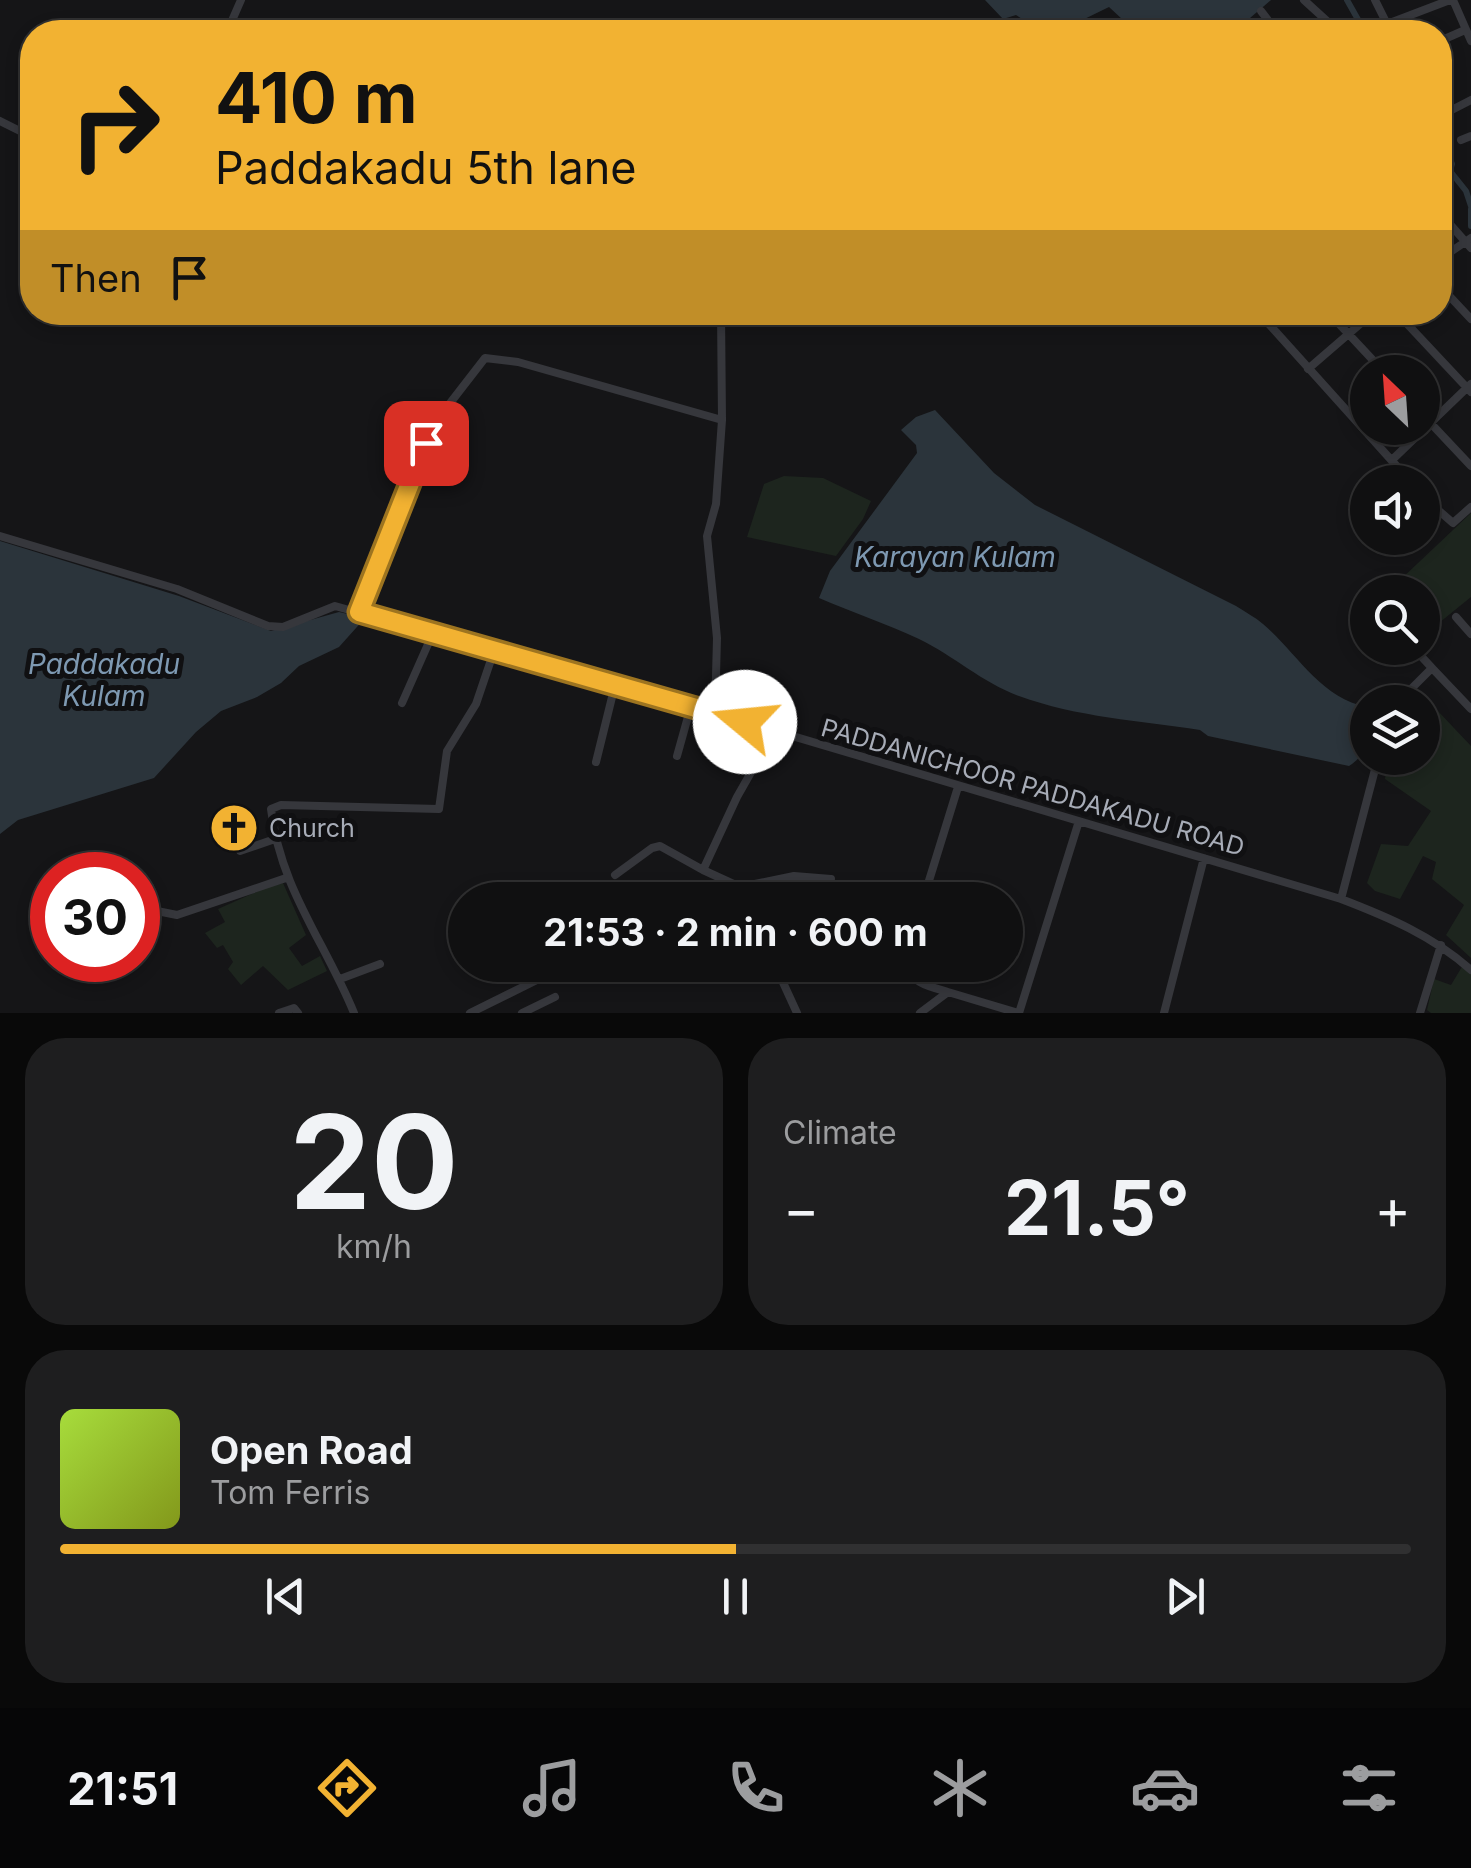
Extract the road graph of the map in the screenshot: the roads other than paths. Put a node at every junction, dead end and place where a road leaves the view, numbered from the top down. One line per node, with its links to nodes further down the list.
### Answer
1 (1304, 0): 5 (street)
2 (1451, 0): 6 (street); 7 (street)
3 (1262, 11): 4 (street)
4 (1268, 20)
5 (1325, 20)
6 (1398, 20)
7 (1465, 30): 8 (street); 9 (street)
8 (1452, 36)
9 (1471, 40)
10 (1471, 136): 11 (street)
11 (1461, 140)
12 (1452, 299): 13 (street)
13 (1471, 319)
14 (721, 325): 24 (street)
15 (1269, 325): 21 (street)
16 (1340, 325): 19 (street)
17 (1359, 325): 19 (street)
18 (1409, 325): 22 (street)
19 (1348, 334): 20 (street); 21 (street)
20 (1368, 355)
21 (1308, 369): 27 (street)
22 (1470, 388): 23 (street)
23 (1440, 414)
24 (722, 420): 33 (street); 45 (street)
25 (1440, 433): 29 (street)
26 (1406, 445): 27 (street)
27 (1392, 459): 28 (street)
28 (1397, 465)
29 (1471, 466)
30 (1471, 507): 31 (street)
31 (1440, 512)
32 (0, 536): 33 (street, PADDANICHOOR PADDAKADU ROAD)
33 (359, 612): 35 (street, PADDANICHOOR PADDAKADU ROAD)
34 (1456, 617): 36 (street)
35 (433, 633): 37 (street, PADDANICHOOR PADDAKADU ROAD); 42 (street)
36 (1471, 634)
37 (494, 651): 40 (street, PADDANICHOOR PADDAKADU ROAD); 52 (street)
38 (1429, 665): 39 (street)
39 (1432, 668): 41 (street); 44 (street)
40 (615, 684): 43 (street, PADDANICHOOR PADDAKADU ROAD); 48 (street)
41 (1415, 685)
42 (402, 703)
43 (691, 706): 45 (street, PADDANICHOOR PADDAKADU ROAD); 47 (street)
44 (1471, 708)
45 (715, 713): 46 (street, PADDANICHOOR PADDAKADU ROAD)
46 (774, 732): 50 (street, PADDANICHOOR PADDAKADU ROAD); 55 (street)
47 (677, 756)
48 (596, 762)
49 (1374, 775): 62 (street)
50 (958, 786): 51 (street, PADDANICHOOR PADDAKADU ROAD); 61 (street)
51 (1079, 821): 54 (street, PADDANICHOOR PADDAKADU ROAD); 80 (street)
52 (274, 840): 53 (street); 57 (street)
53 (240, 851)
54 (1204, 858): 62 (street, PADDANICHOOR PADDAKADU ROAD); 81 (street)
55 (703, 870): 56 (street); 59 (street)
56 (615, 874)
57 (286, 878): 63 (street); 67 (street)
58 (830, 880): 60 (street)
59 (728, 882)
60 (767, 882)
61 (929, 882)
62 (1341, 898): 64 (street, PADDANICHOOR PADDAKADU ROAD)
63 (160, 912)
64 (1440, 945): 66 (street, PADDANICHOOR PADDAKADU ROAD); 82 (street)
65 (380, 964): 67 (street)
66 (1471, 970)
67 (340, 979): 75 (street)
68 (534, 982): 76 (street)
69 (783, 982): 78 (street)
70 (919, 982): 71 (street)
71 (948, 992): 79 (street); 80 (street)
72 (555, 997): 77 (street)
73 (279, 1013): 74 (street)
74 (298, 1013)
75 (354, 1013)
76 (470, 1013)
77 (522, 1013)
78 (797, 1013)
79 (920, 1013)
80 (1019, 1013)
81 (1164, 1013)
82 (1420, 1013)

